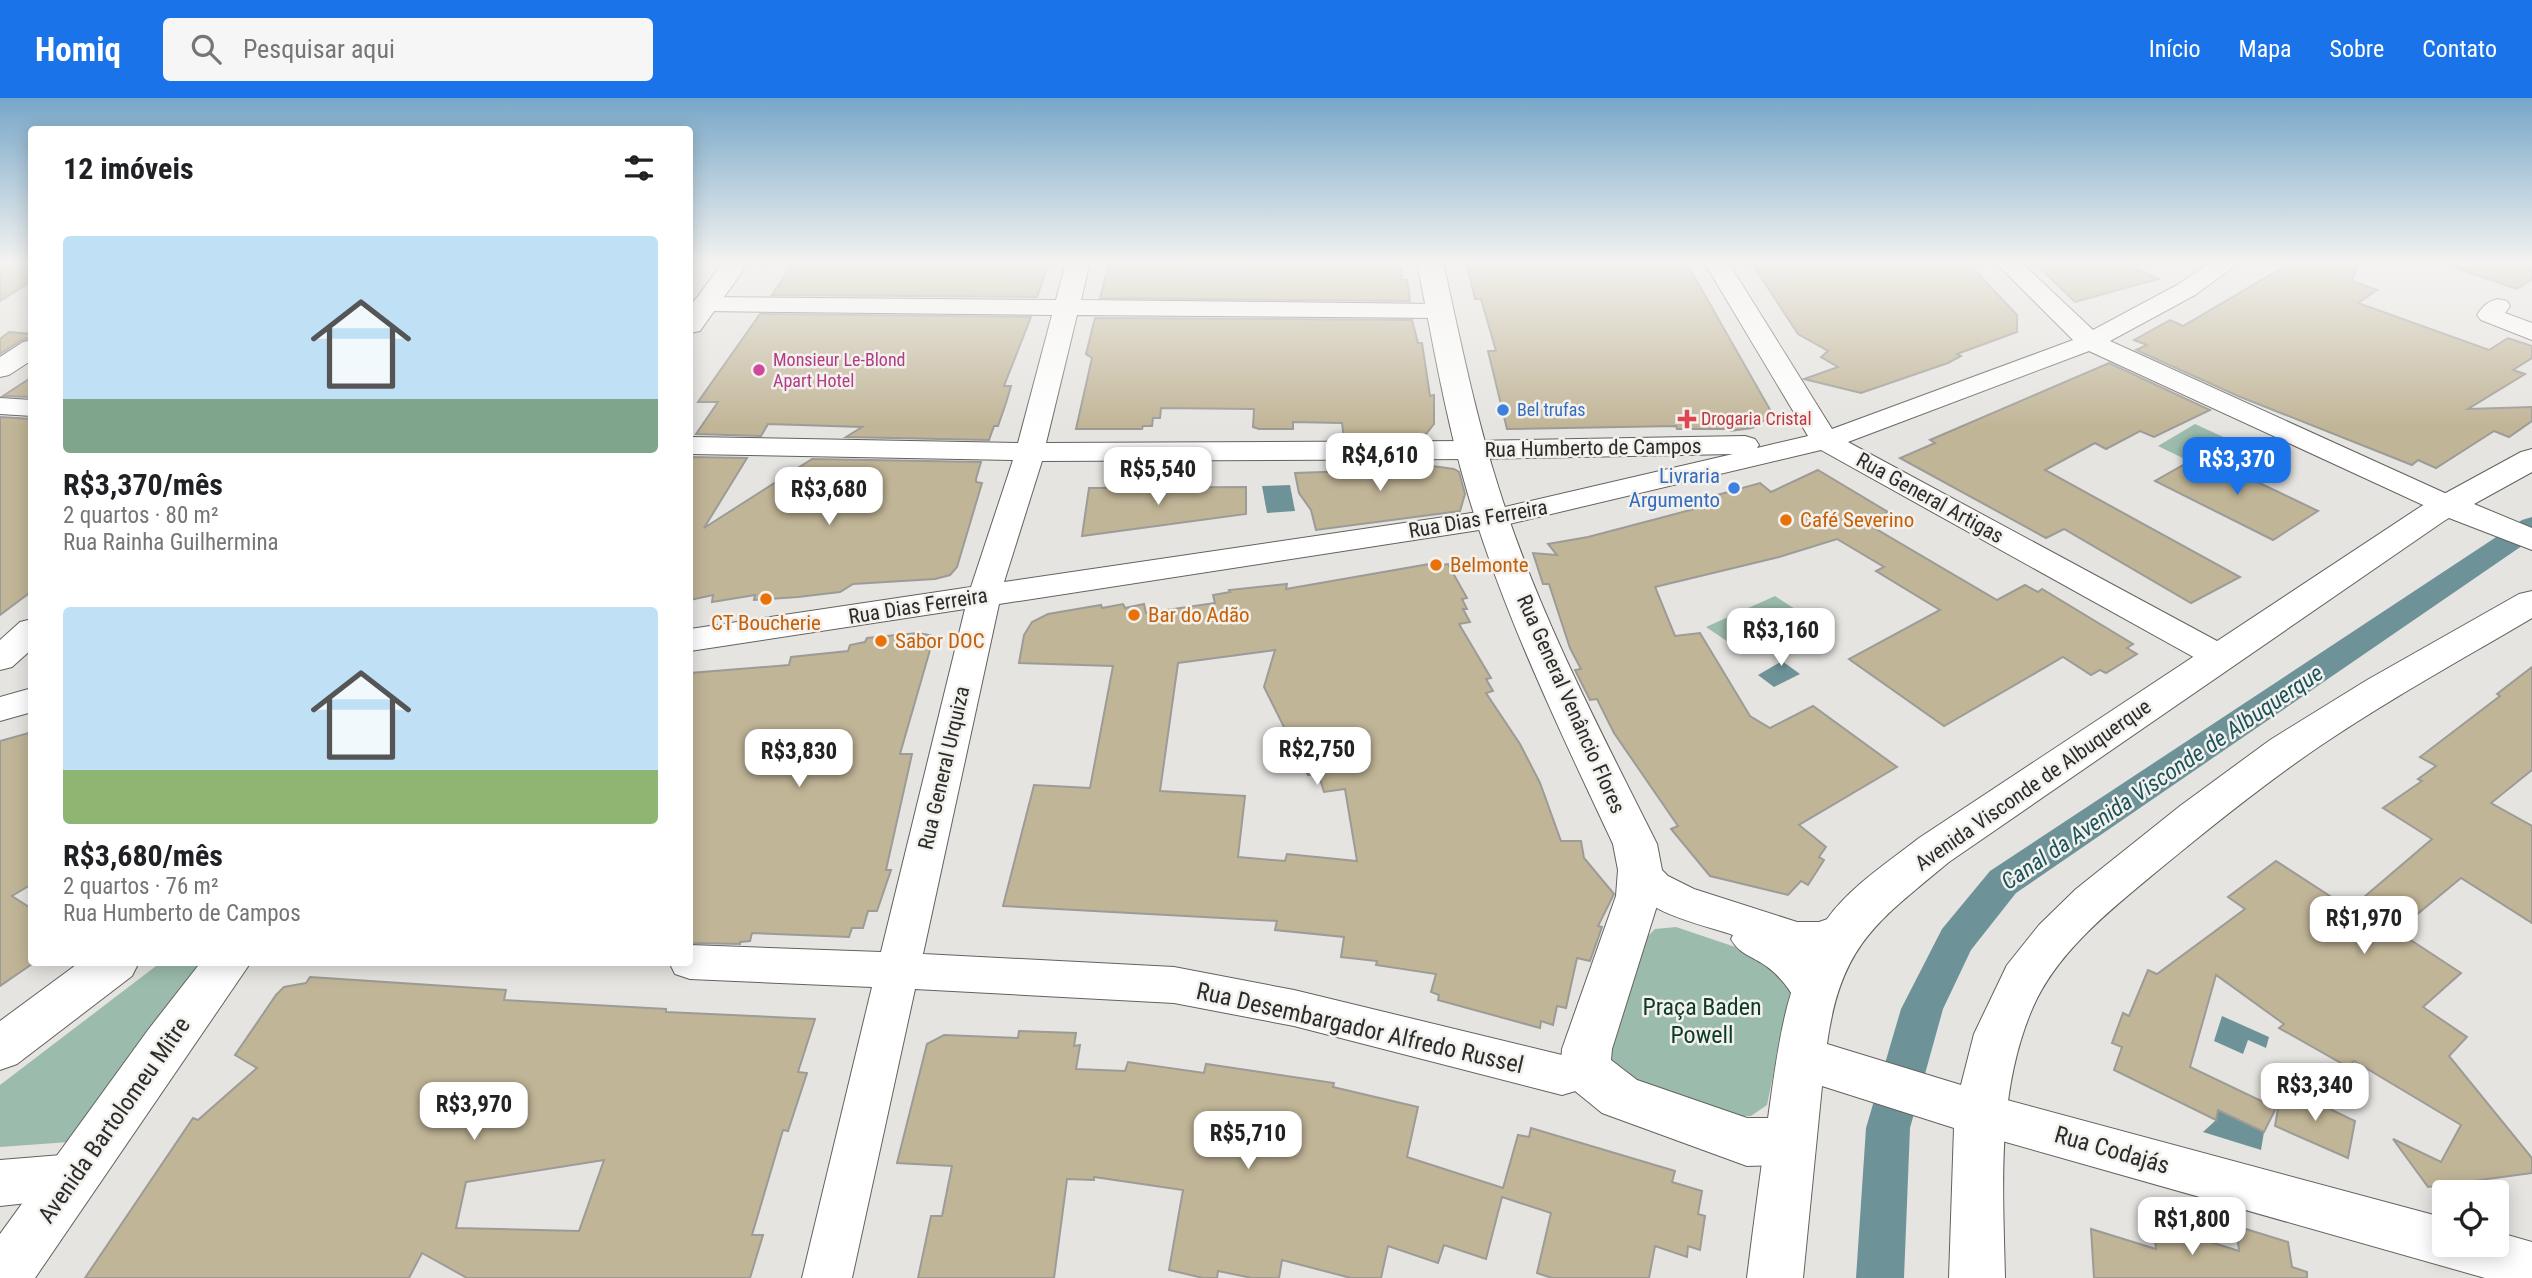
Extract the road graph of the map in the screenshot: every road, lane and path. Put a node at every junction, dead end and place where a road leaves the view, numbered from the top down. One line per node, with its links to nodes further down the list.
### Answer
1 (1064, 317): 16 (street, Rua General Urquiza)
2 (1442, 317): 15 (main road, Rua General Venâncio Flores)
3 (1750, 317): 13 (street, Rua General Artigas)
4 (2064, 317): 8 (street)
5 (2136, 317): 8 (street, Rua Dias Ferreira)
6 (2493, 317): 7 (street)
7 (2532, 332)
8 (2090, 342): 13 (street, Rua Dias Ferreira); 18 (street)
9 (28, 351): 10 (street)
10 (0, 369)
11 (0, 406): 12 (street)
12 (28, 408)
13 (1825, 441): 15 (street, Rua Humberto de Campos); 19 (street, Rua Dias Ferreira); 25 (street, Rua General Artigas)
14 (693, 445): 16 (street, Rua Humberto de Campos)
15 (1472, 450): 16 (street, Rua Humberto de Campos); 19 (main road, Rua General Venâncio Flores)
16 (1030, 452): 21 (street, Rua General Urquiza)
17 (2532, 459): 18 (main road, Avenida Visconde de Albuquerque)
18 (2447, 505): 20 (main road); 25 (main road, Avenida Visconde de Albuquerque)
19 (1492, 519): 21 (street, Rua Dias Ferreira); 29 (main road, Rua General Venâncio Flores)
20 (2532, 540)
21 (984, 596): 24 (street, Rua Dias Ferreira); 35 (street, Rua General Urquiza)
22 (2532, 602): 40 (main road)
23 (28, 634): 26 (street)
24 (693, 640)
25 (2218, 656): 31 (main road, Avenida Visconde de Albuquerque)
26 (0, 659)
27 (28, 701): 28 (street)
28 (0, 709)
29 (1642, 875): 30 (main road, Rua General Venâncio Flores); 31 (street)
30 (1630, 917): 36 (street); 39 (main road, Rua General Venâncio Flores)
31 (1845, 930): 36 (main road, Avenida Visconde de Albuquerque)
32 (693, 962): 35 (street, Rua Desembargador Alfredo Russel)
33 (112, 966): 37 (main road)
34 (225, 966): 42 (main road, Avenida Bartolomeu Mitre)
35 (898, 970): 39 (street, Rua Desembargador Alfredo Russel); 48 (street, Rua General Urquiza)
36 (1813, 992): 38 (main road, Avenida Visconde de Albuquerque)
37 (0, 1049)
38 (1799, 1057): 40 (main road); 41 (main road, Avenida Visconde de Albuquerque)
39 (1587, 1063): 41 (main road)
40 (1981, 1114): 44 (street, Rua Codajás); 50 (main road)
41 (1790, 1132): 49 (main road, Avenida Visconde de Albuquerque)
42 (74, 1176): 43 (street); 47 (main road, Avenida Bartolomeu Mitre)
43 (0, 1183)
44 (2432, 1238)
45 (2499, 1257): 46 (street)
46 (2532, 1266)
47 (2, 1278)
48 (827, 1278)
49 (1775, 1278)
50 (1977, 1278)

